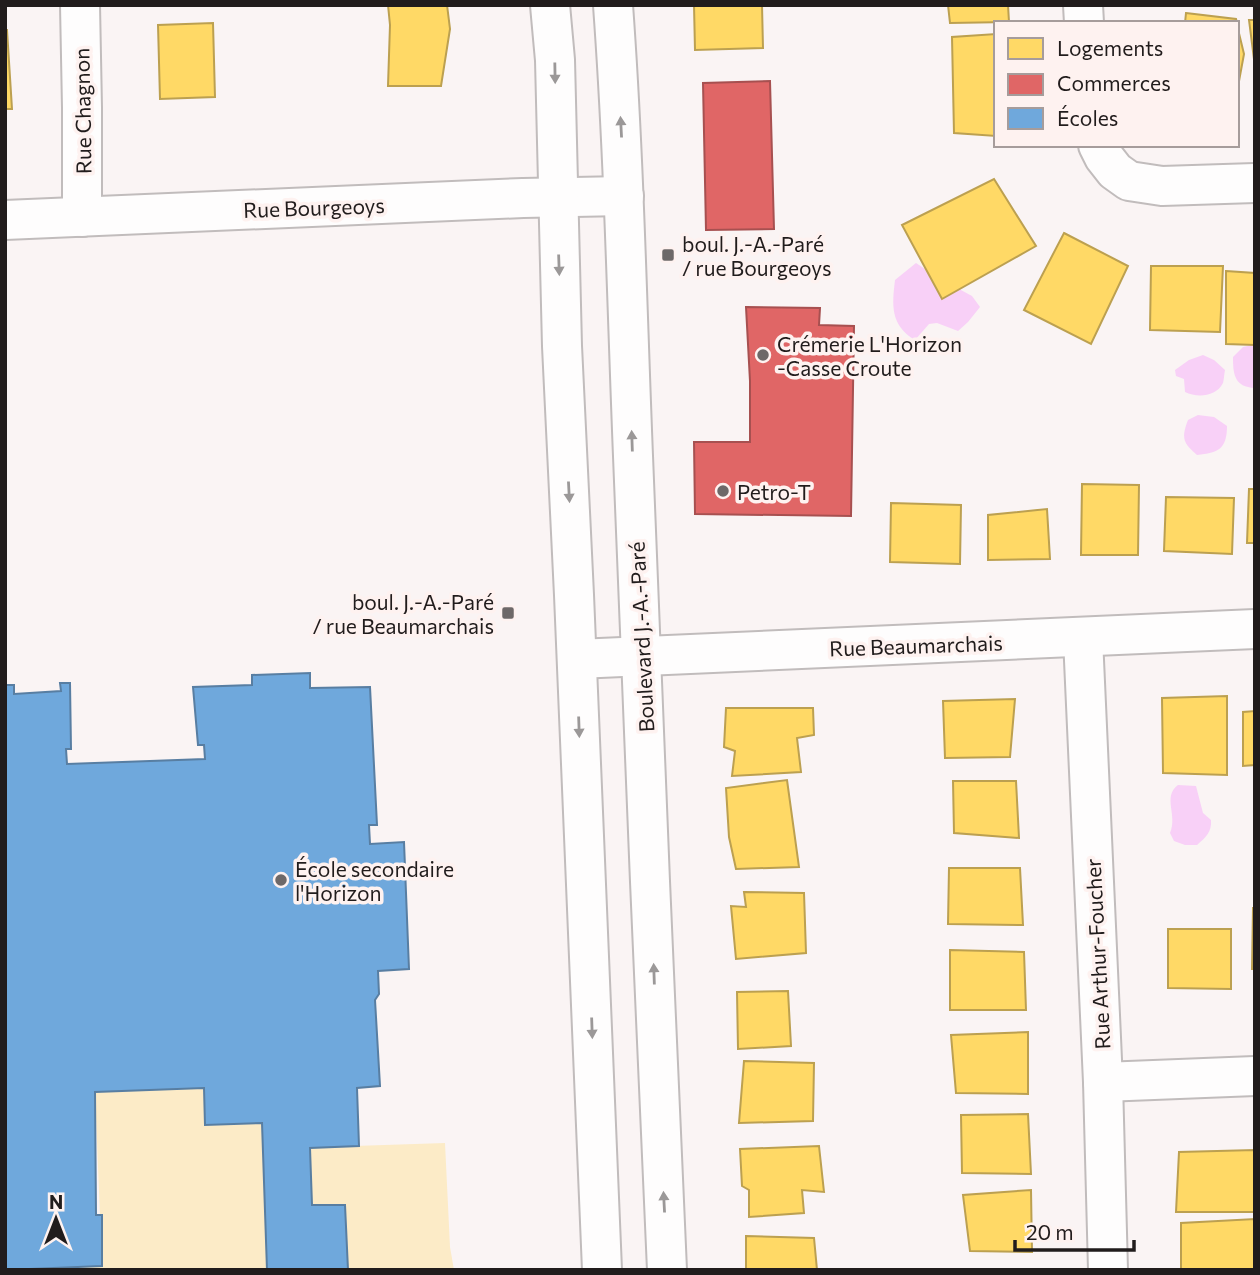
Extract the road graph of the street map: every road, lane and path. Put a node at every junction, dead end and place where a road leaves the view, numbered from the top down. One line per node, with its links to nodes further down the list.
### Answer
1 (80, 5): 8 (street, Rue Chagnon)
2 (550, 5): 7 (street, one-way to 7)
3 (613, 5): 6 (street, Boulevard J.-A.-Paré, one-way to 3)
4 (1099, 147): 5 (street)
5 (1255, 183)
6 (624, 196): 7 (street, Rue Bourgeoys); 12 (street, Boulevard J.-A.-Paré, one-way to 6)
7 (557, 197): 8 (street, Rue Bourgeoys); 13 (street, one-way to 13)
8 (82, 217): 9 (street, Rue Bourgeoys)
9 (5, 220)
10 (1255, 629): 11 (street, Rue Beaumarchais)
11 (1083, 638): 12 (street, Rue Beaumarchais); 15 (street, Rue Arthur-Foucher)
12 (642, 656): 13 (street, Rue Beaumarchais); 17 (street, Boulevard J.-A.-Paré, one-way to 12)
13 (577, 659): 16 (street, one-way to 16)
14 (1255, 1076): 15 (street)
15 (1103, 1082): 18 (street, Rue Arthur-Foucher)
16 (602, 1270)
17 (667, 1270)
18 (1108, 1270)

